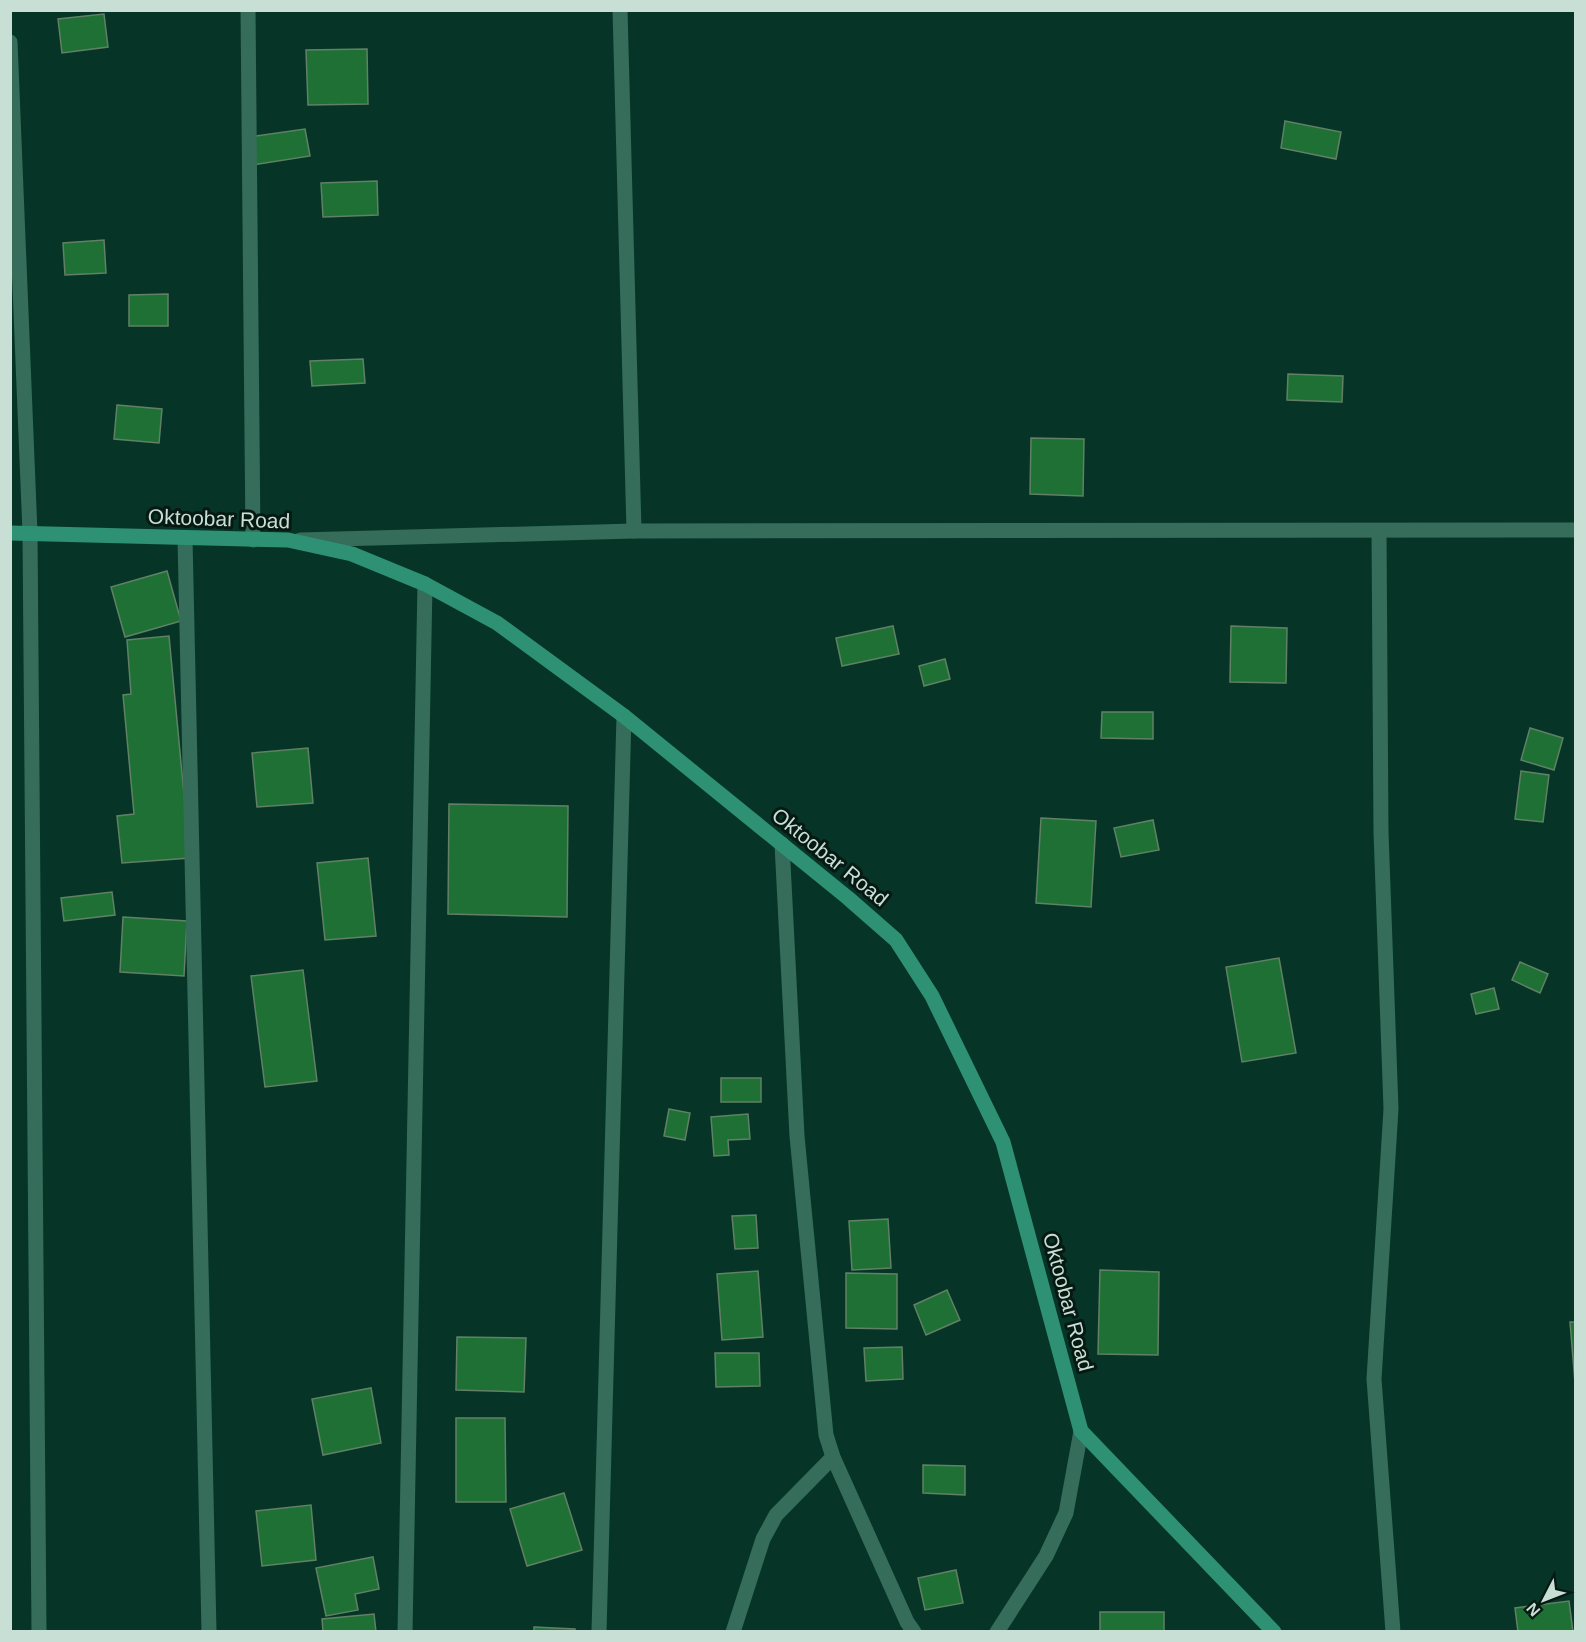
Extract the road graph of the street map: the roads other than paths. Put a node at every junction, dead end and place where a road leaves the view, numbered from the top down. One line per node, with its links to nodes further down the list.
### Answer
1 (248, 10): 10 (street)
2 (620, 10): 5 (street)
3 (10, 42): 8 (street)
4 (1575, 530): 6 (street)
5 (634, 531): 6 (street); 11 (street)
6 (1379, 531): 25 (street)
7 (10, 533): 8 (street, Oktoobar Road)
8 (30, 533): 9 (street, Oktoobar Road); 17 (street)
9 (185, 538): 10 (street, Oktoobar Road); 18 (street)
10 (253, 540): 11 (street, Oktoobar Road)
11 (288, 540): 12 (street, Oktoobar Road)
12 (425, 584): 13 (street, Oktoobar Road); 19 (street)
13 (624, 716): 14 (street, Oktoobar Road); 20 (street)
14 (782, 844): 15 (street, Oktoobar Road); 16 (street)
15 (1081, 1431): 23 (street); 24 (street, Oktoobar Road)
16 (833, 1457): 21 (street); 22 (street)
17 (39, 1632)
18 (209, 1632)
19 (405, 1632)
20 (599, 1632)
21 (733, 1632)
22 (914, 1632)
23 (997, 1632)
24 (1274, 1632)
25 (1393, 1632)

